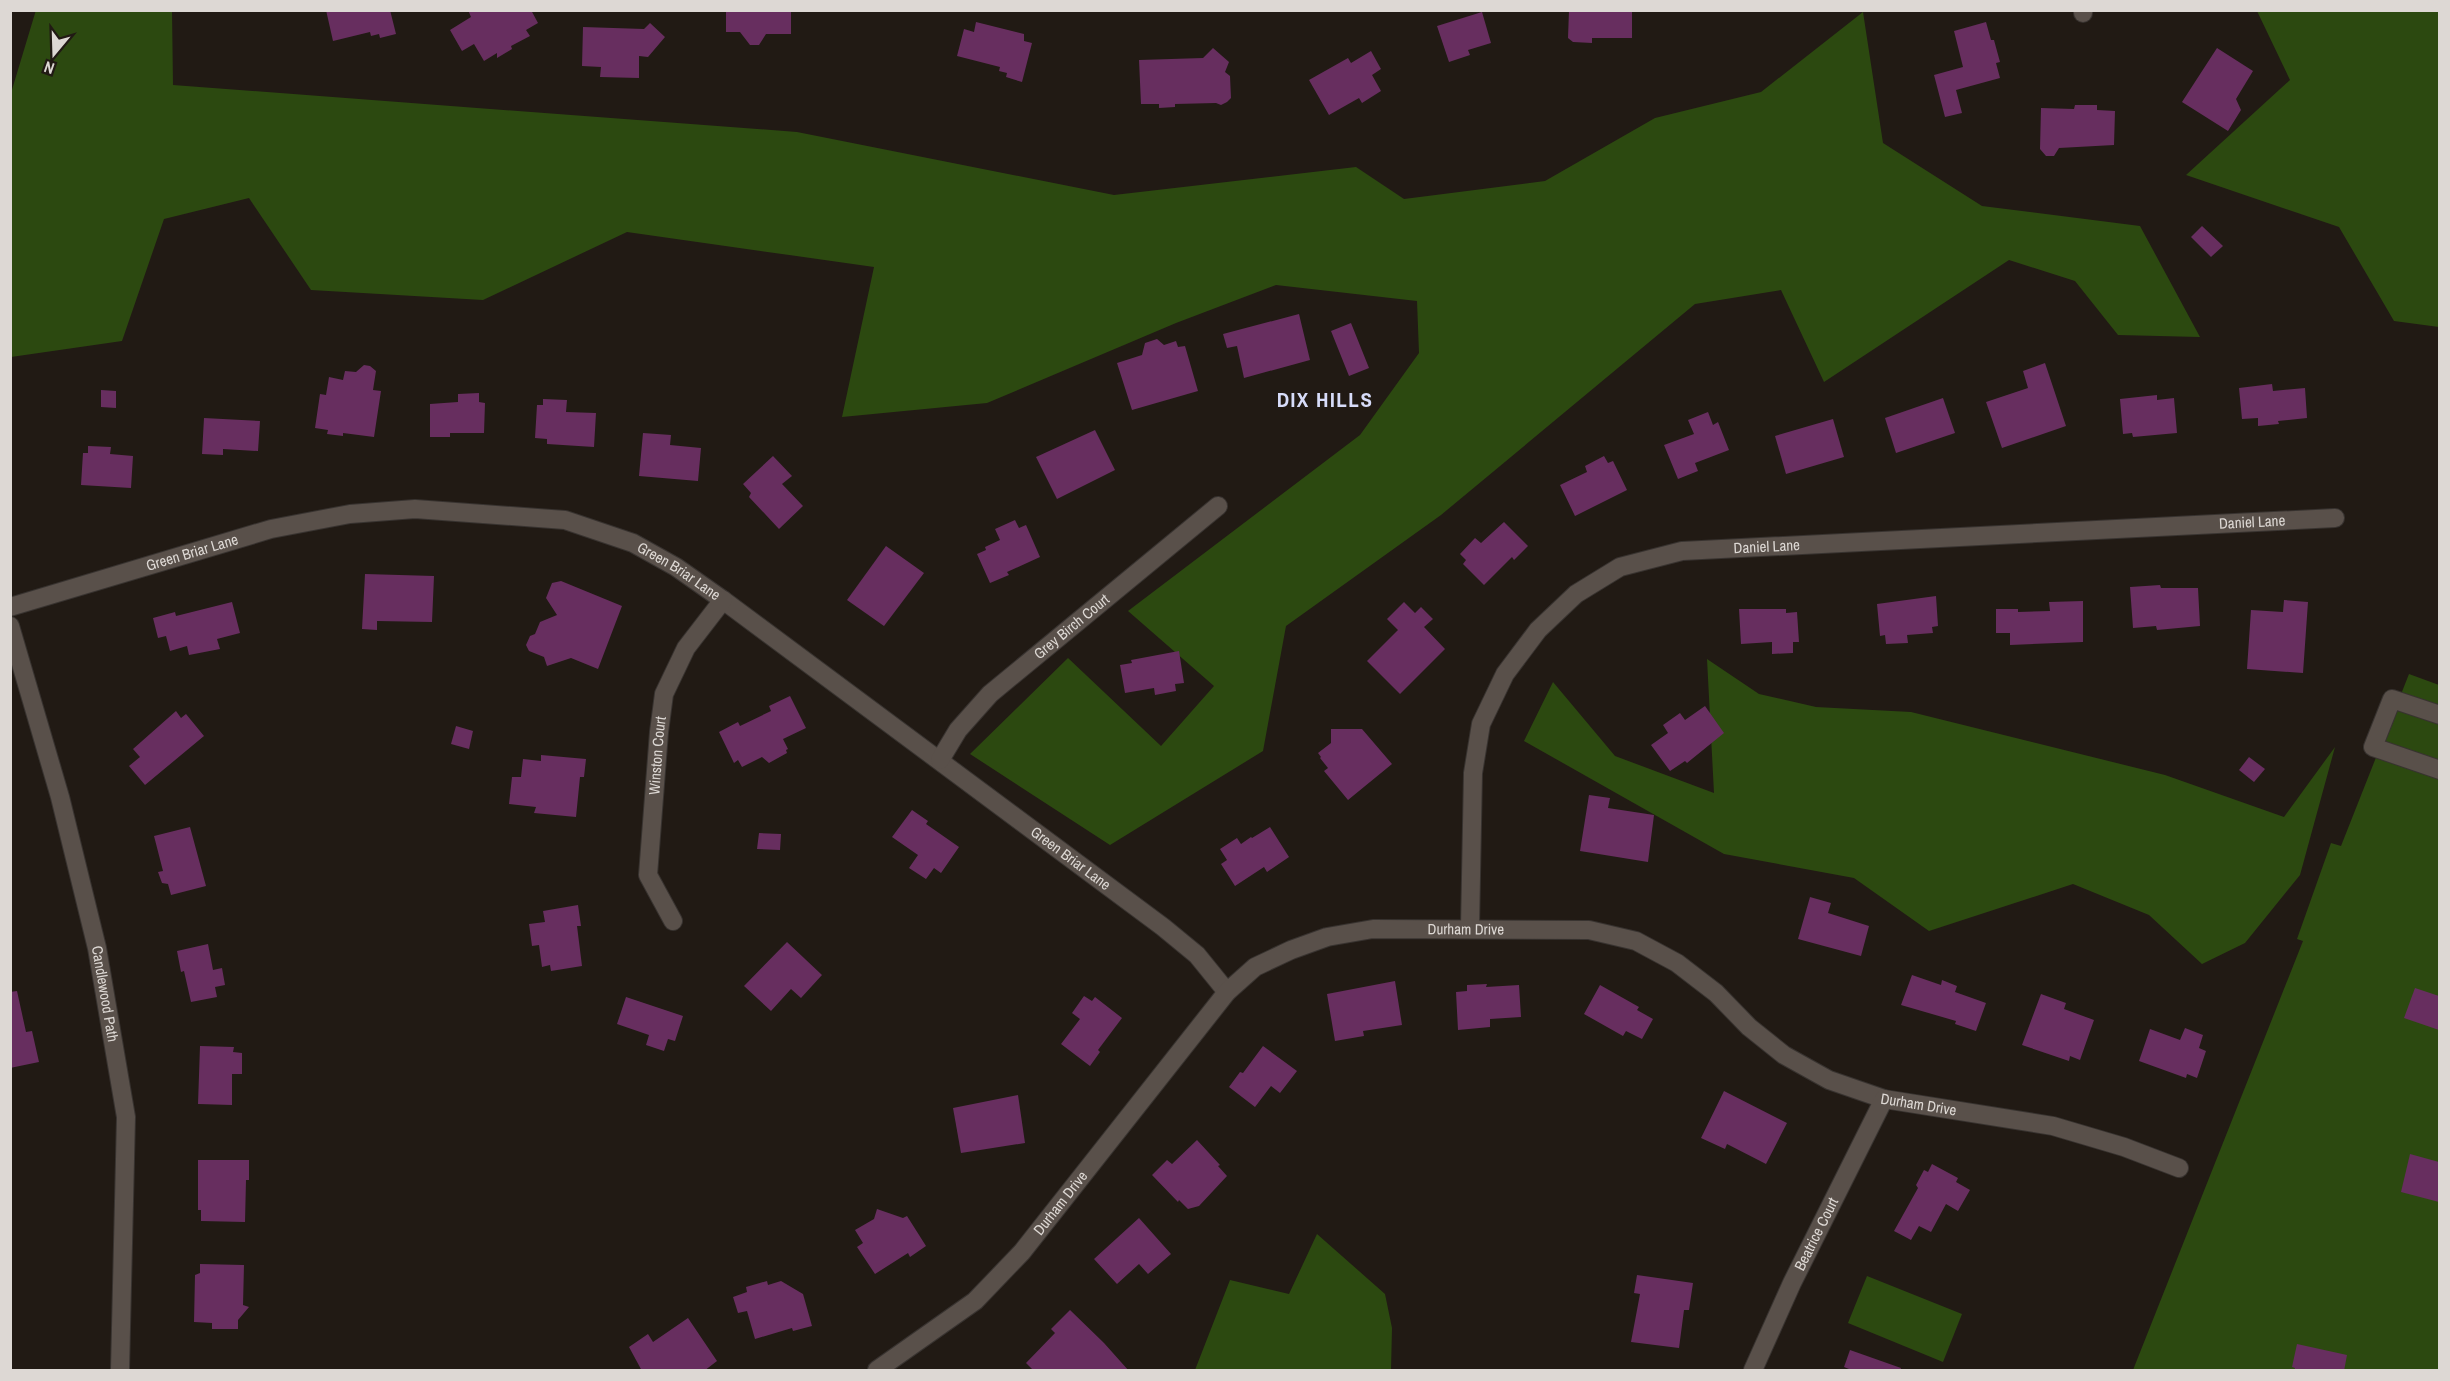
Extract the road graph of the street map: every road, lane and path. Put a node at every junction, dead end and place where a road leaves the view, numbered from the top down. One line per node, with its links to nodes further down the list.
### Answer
1 (1218, 506): 7 (street, Grey Birch Court)
2 (2335, 518): 10 (street, Daniel Lane)
3 (723, 600): 4 (street, Green Briar Lane); 7 (street, Green Briar Lane); 9 (street, Winston Court)
4 (10, 607)
5 (10, 626): 14 (street, Candlewood Path)
6 (2439, 715): 8 (street)
7 (940, 760): 11 (street, Green Briar Lane)
8 (2439, 770)
9 (673, 921)
10 (1470, 928): 11 (street, Durham Drive); 12 (street, Durham Drive)
11 (1227, 993): 15 (street, Durham Drive)
12 (1884, 1099): 13 (street, Durham Drive); 16 (street, Beatrice Court)
13 (2179, 1168)
14 (120, 1371)
15 (877, 1371)
16 (1753, 1371)

